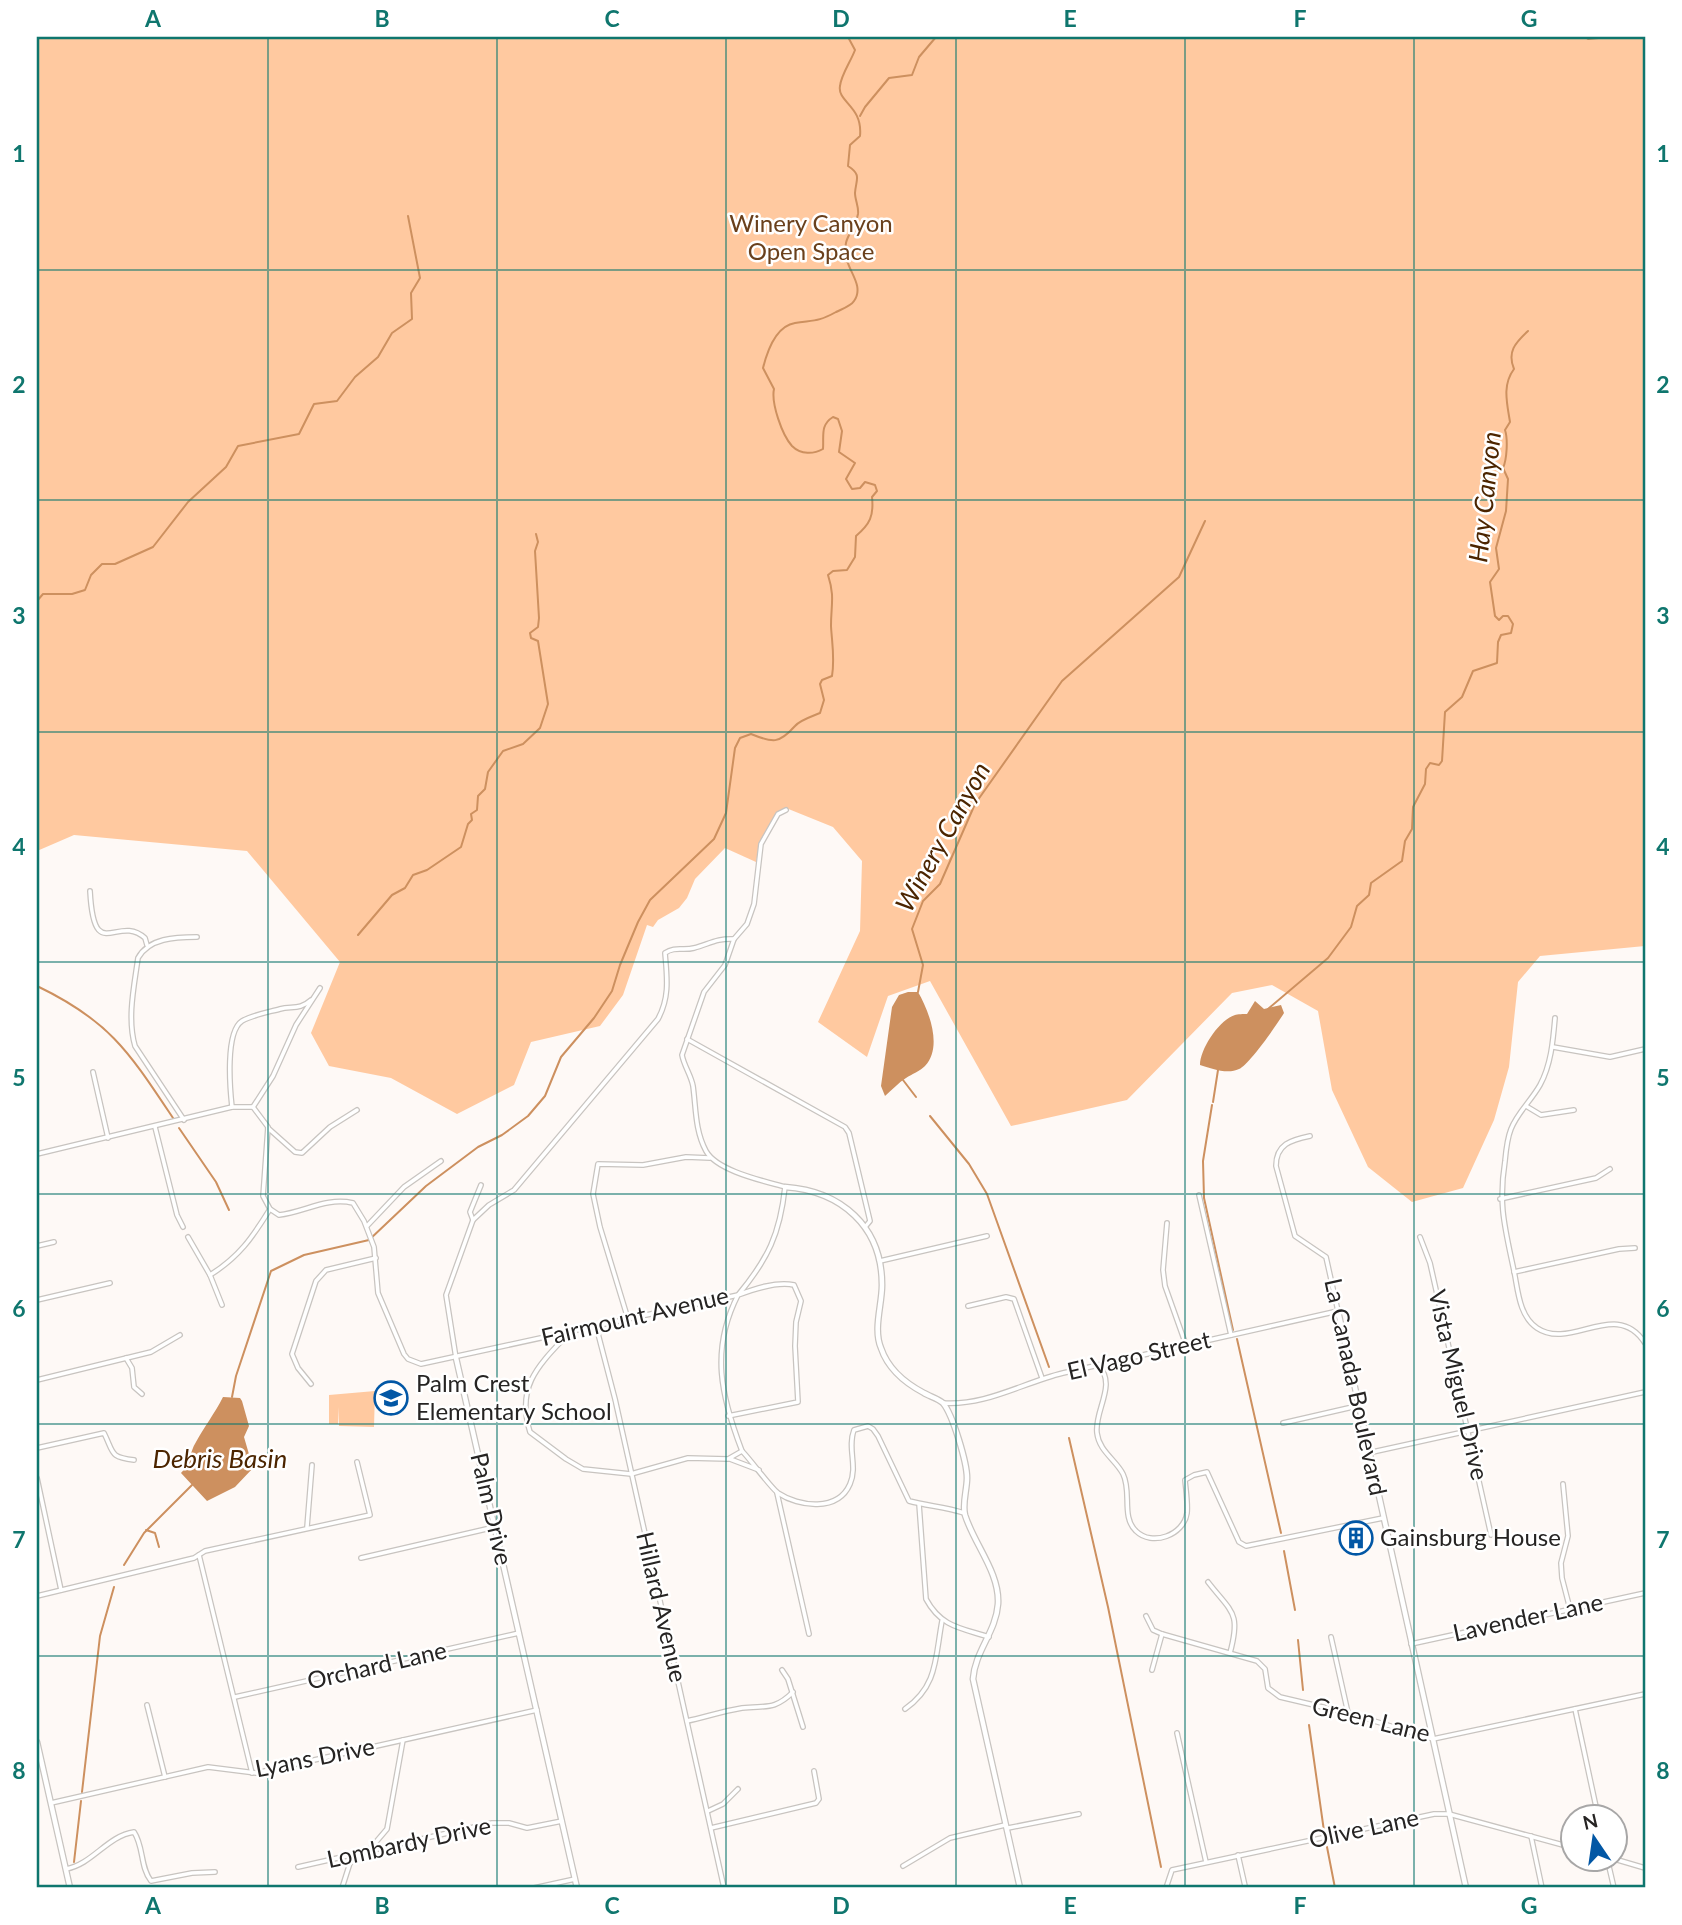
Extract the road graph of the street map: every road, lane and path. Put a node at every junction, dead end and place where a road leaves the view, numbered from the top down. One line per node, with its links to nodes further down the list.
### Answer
1 (786, 810): 4 (street)
2 (90, 891): 5 (street)
3 (197, 937): 5 (street)
4 (734, 939): 9 (street); 32 (street)
5 (148, 945): 18 (street)
6 (320, 988): 7 (street)
7 (311, 1000): 14 (street); 15 (street)
8 (1555, 1018): 10 (street)
9 (687, 1038): 24 (street); 36 (street)
10 (1553, 1047): 11 (street); 13 (street)
11 (1645, 1049)
12 (93, 1072): 22 (street)
13 (1526, 1106): 17 (street); 30 (street)
14 (232, 1107): 15 (street); 18 (street)
15 (253, 1107): 20 (street)
16 (357, 1110): 20 (street)
17 (1574, 1110)
18 (184, 1121): 19 (street)
19 (155, 1127): 22 (street); 35 (street)
20 (268, 1127): 31 (street)
21 (1310, 1136): 52 (street, La Canada Boulevard)
22 (108, 1138): 23 (street)
23 (37, 1154)
24 (712, 1158): 28 (street); 53 (street)
25 (441, 1161): 34 (street)
26 (1610, 1169): 30 (street)
27 (481, 1185): 32 (street, Palm Drive)
28 (785, 1187): 36 (street); 48 (street, Fairmount Avenue)
29 (1199, 1195): 57 (street)
30 (1500, 1199): 45 (street)
31 (270, 1209): 34 (street); 46 (street)
32 (473, 1220): 61 (street, Palm Drive)
33 (1167, 1223): 59 (street)
34 (367, 1226): 43 (street)
35 (183, 1227)
36 (865, 1227): 44 (street)
37 (188, 1237): 46 (street)
38 (987, 1237): 44 (street)
39 (1420, 1237): 72 (street, Vista Miguel Drive)
40 (54, 1242): 41 (street)
41 (37, 1246)
42 (1635, 1248): 45 (street)
43 (376, 1258): 61 (street, Fairmount Avenue); 65 (street)
44 (880, 1261): 68 (street)
45 (1514, 1272): 58 (street)
46 (210, 1275): 50 (street)
47 (110, 1283): 49 (street)
48 (738, 1295): 53 (street, Fairmount Avenue); 70 (street); 70 (street)
49 (37, 1300)
50 (222, 1305)
51 (968, 1306): 63 (street)
52 (1338, 1311): 57 (street, El Vago Street); 69 (street, La Canada Boulevard)
53 (628, 1319): 54 (street, Fairmount Avenue)
54 (596, 1326): 55 (street, Fairmount Avenue); 81 (street, Hillard Avenue)
55 (571, 1331): 61 (street, Fairmount Avenue); 81 (street)
56 (180, 1335): 60 (street)
57 (1231, 1335): 59 (street, El Vago Street)
58 (1645, 1343)
59 (1186, 1345): 62 (street, El Vago Street)
60 (126, 1358): 64 (street); 67 (street)
61 (456, 1358): 89 (street, Palm Drive)
62 (1098, 1365): 63 (street, El Vago Street); 87 (street)
63 (1042, 1378): 68 (street, El Vago Street)
64 (37, 1380)
65 (311, 1384)
66 (1645, 1392): 72 (street)
67 (142, 1394)
68 (943, 1403): 86 (street)
69 (1357, 1406): 71 (street); 75 (street, La Canada Boulevard)
70 (728, 1416): 74 (street)
71 (1283, 1423)
72 (1468, 1431): 75 (street); 90 (street, Vista Miguel Drive)
73 (37, 1448): 77 (street)
74 (742, 1451): 76 (street); 80 (street)
75 (1368, 1453): 87 (street, La Canada Boulevard)
76 (728, 1459): 80 (street); 81 (street)
77 (134, 1460)
78 (357, 1462): 88 (street)
79 (312, 1465): 88 (street)
80 (760, 1470): 84 (street)
81 (631, 1474): 117 (street, Hillard Avenue)
82 (37, 1478): 94 (street)
83 (1563, 1484): 97 (street)
84 (776, 1492): 85 (street); 101 (street)
85 (919, 1504): 86 (street); 99 (street)
86 (964, 1513): 103 (street)
87 (1383, 1518): 105 (street, La Canada Boulevard)
88 (307, 1527): 91 (street)
89 (495, 1527): 92 (street); 100 (street, Palm Drive)
90 (1491, 1535)
91 (199, 1555): 94 (street); 111 (street)
92 (361, 1558)
93 (1208, 1582): 106 (street)
94 (61, 1590): 96 (street)
95 (1645, 1593): 97 (street, Lavender Lane)
96 (37, 1596)
97 (1570, 1609): 105 (street, Lavender Lane)
98 (1146, 1616): 102 (street)
99 (942, 1621): 103 (street); 113 (street)
100 (519, 1633): 111 (street, Orchard Lane); 115 (street, Palm Drive)
101 (809, 1634)
102 (1162, 1634): 106 (street, Green Lane); 108 (street)
103 (989, 1637): 133 (street)
104 (1331, 1637): 116 (street)
105 (1411, 1644): 120 (street, La Canada Boulevard)
106 (1230, 1653): 116 (street, Green Lane)
107 (782, 1670): 109 (street)
108 (1152, 1670)
109 (793, 1692): 117 (street); 118 (street)
110 (1645, 1694): 114 (street, Green Lane)
111 (235, 1698): 124 (street)
112 (146, 1705): 125 (street)
113 (905, 1709)
114 (1575, 1709): 120 (street, Green Lane); 127 (street)
115 (537, 1710): 121 (street, Lyans Drive); 132 (street, Palm Drive)
116 (1348, 1713): 120 (street, Green Lane)
117 (687, 1721): 129 (street, Hillard Avenue)
118 (803, 1727)
119 (1177, 1733): 139 (street)
120 (1433, 1739): 131 (street, La Canada Boulevard)
121 (403, 1740): 124 (street, Lyans Drive); 137 (street)
122 (37, 1742): 128 (street)
123 (814, 1772): 134 (street)
124 (252, 1773): 125 (street, Lyans Drive)
125 (164, 1777): 128 (street, Lyans Drive)
126 (738, 1789): 129 (street)
127 (1595, 1802)
128 (51, 1804): 142 (street)
129 (708, 1811): 134 (street, Hillard Avenue)
130 (1079, 1814): 133 (street)
131 (1450, 1814): 135 (street, Olive Lane); 138 (street, Olive Lane); 153 (street, La Canada Boulevard)
132 (562, 1821): 137 (street, Lombardy Drive); 144 (street, Palm Drive)
133 (1008, 1827): 140 (street); 151 (street)
134 (711, 1828): 150 (street, Hillard Avenue)
135 (1531, 1836): 136 (street, Olive Lane); 154 (street)
136 (1560, 1844)
137 (367, 1851): 141 (street, Lombardy Drive); 147 (street)
138 (1238, 1855): 139 (street, Olive Lane); 145 (street)
139 (1206, 1862): 152 (street, Olive Lane)
140 (903, 1866)
141 (298, 1867)
142 (66, 1869): 143 (street); 146 (street)
143 (215, 1872)
144 (575, 1879): 148 (street); 149 (street, Palm Drive)
145 (1245, 1886)
146 (70, 1888)
147 (342, 1888)
148 (534, 1888)
149 (577, 1888)
150 (724, 1888)
151 (1020, 1888)
152 (1166, 1888)
153 (1466, 1888)
154 (1542, 1888)

